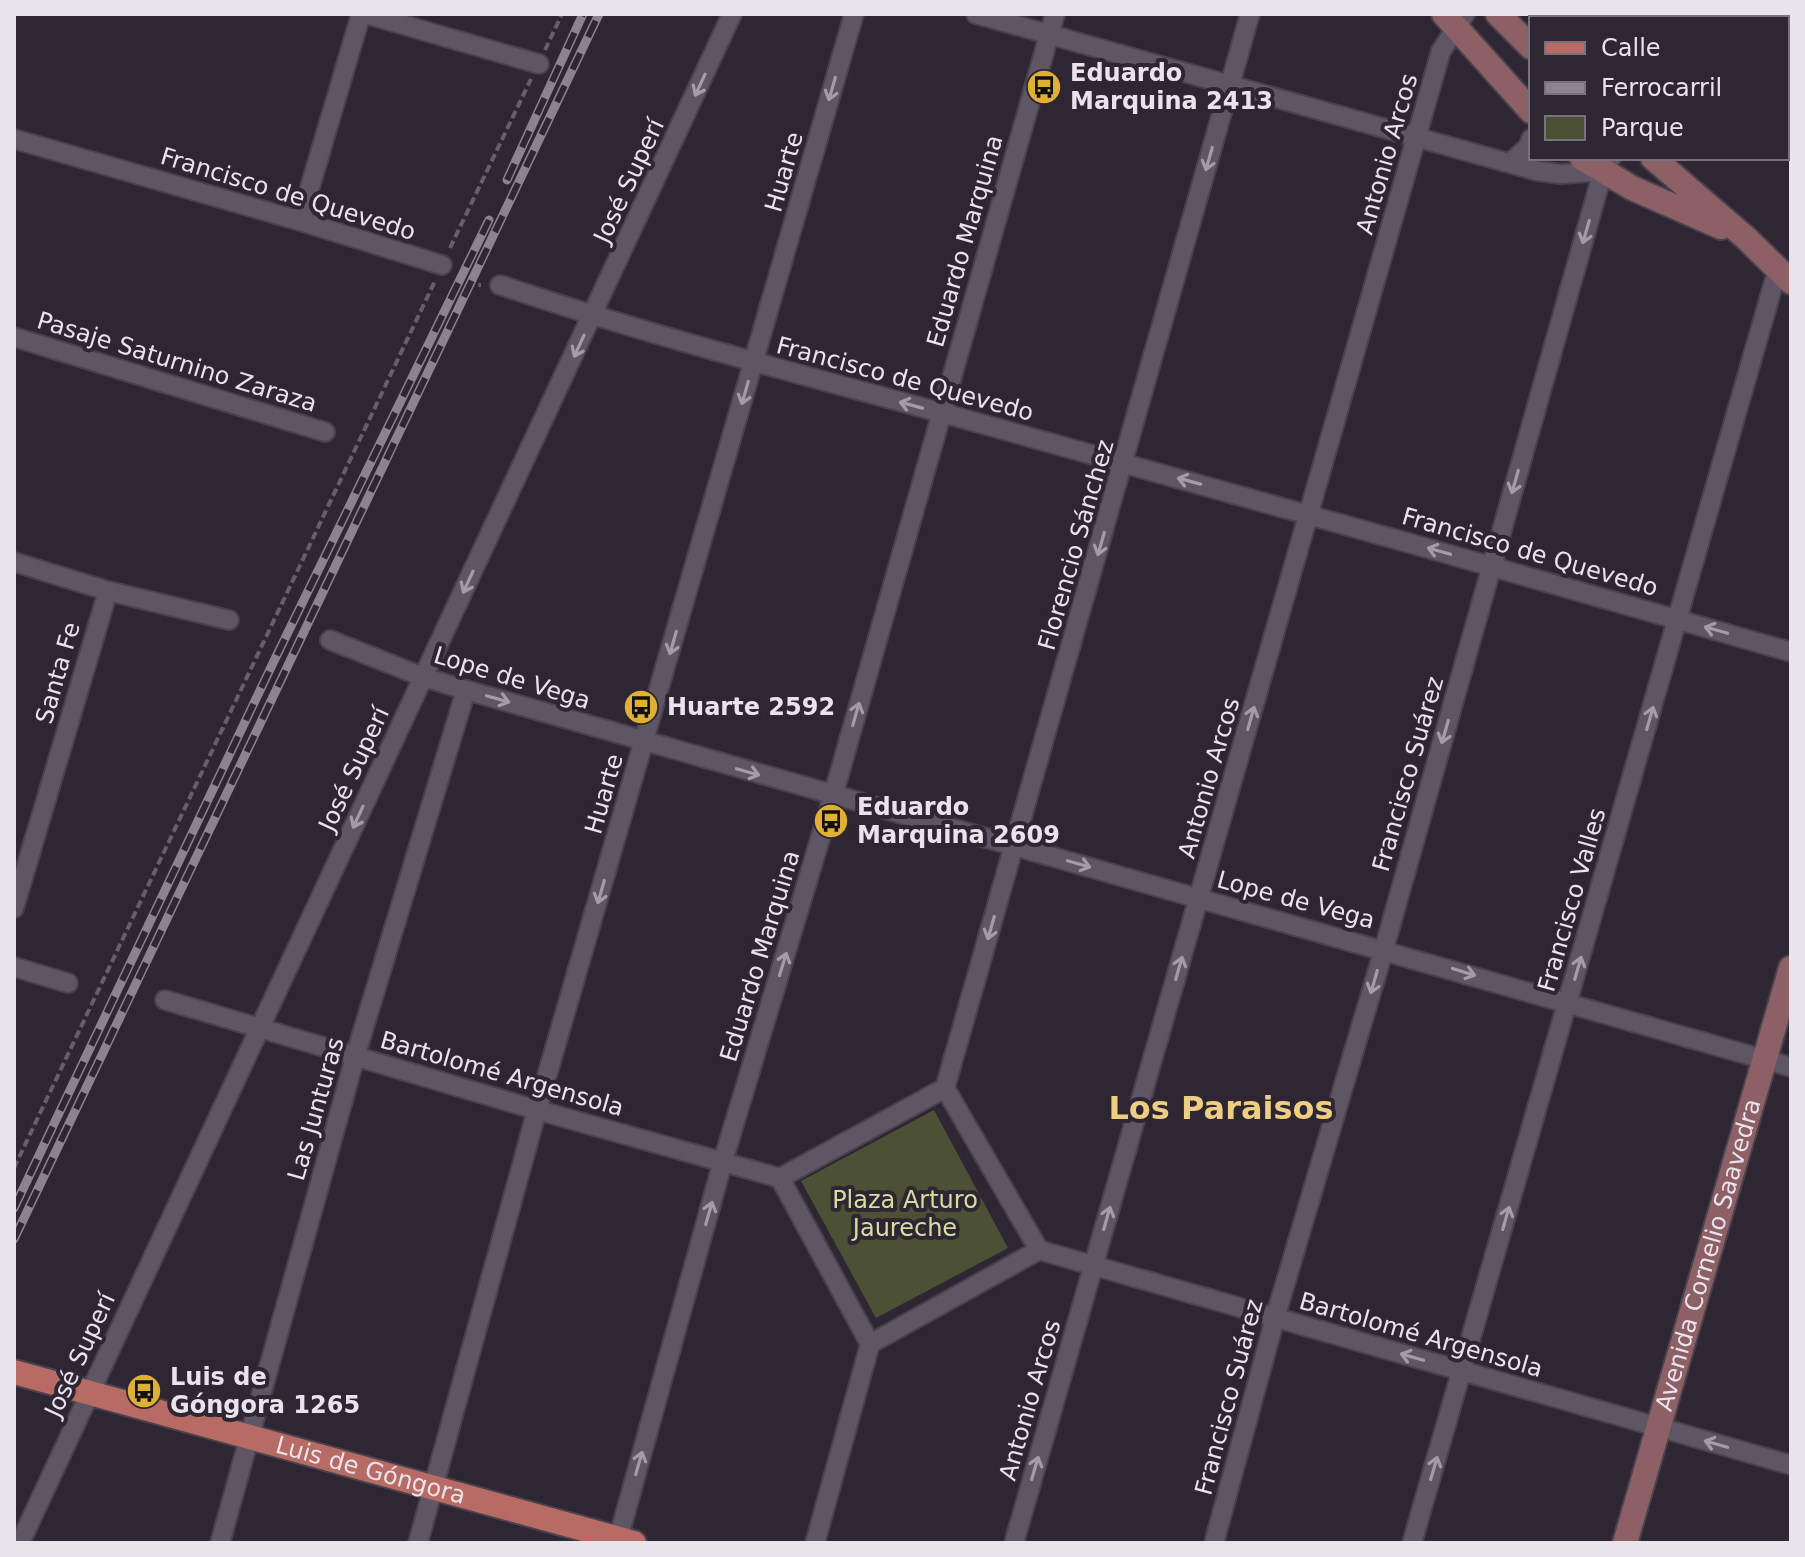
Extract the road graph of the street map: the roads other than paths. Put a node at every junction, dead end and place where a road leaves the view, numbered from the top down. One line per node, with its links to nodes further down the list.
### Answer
1 (364, 14): 11 (street); 20 (street)
2 (732, 14): 25 (street, José Superí, one-way to 25)
3 (854, 14): 27 (street, Huarte, one-way to 27)
4 (976, 14): 9 (street)
5 (1055, 14): 9 (street, Eduardo Marquina)
6 (1250, 14): 12 (street, Florencio Sánchez)
7 (1505, 18): 10 (main road)
8 (1455, 19): 13 (main road); 14 (street, Antonio Arcos)
9 (1049, 35): 12 (street); 28 (street, Eduardo Marquina)
10 (1529, 45)
11 (539, 64)
12 (1230, 84): 14 (street); 30 (street, Florencio Sánchez, one-way to 30)
13 (1529, 109)
14 (1417, 137): 18 (street); 31 (street, Antonio Arcos)
15 (14, 139): 20 (street, Francisco de Quevedo)
16 (1529, 144): 18 (street)
17 (1655, 160): 21 (main road)
18 (1510, 163): 19 (street)
19 (1607, 164): 21 (main road); 33 (street, Francisco Suárez, one-way to 33)
20 (300, 221): 22 (street, Francisco de Quevedo)
21 (1746, 238): 23 (main road)
22 (442, 265)
23 (1785, 276): 35 (street, Francisco Valles)
24 (500, 285): 25 (street, Francisco de Quevedo)
25 (593, 317): 27 (street, Francisco de Quevedo); 39 (street, José Superí, one-way to 39)
26 (14, 337): 29 (street, Pasaje Saturnino Zaraza)
27 (754, 363): 28 (street, Francisco de Quevedo, one-way to 27); 41 (street, Huarte, one-way to 41)
28 (940, 413): 30 (street, Francisco de Quevedo); 42 (street, Eduardo Marquina, one-way to 28)
29 (325, 432)
30 (1124, 464): 31 (street, Francisco de Quevedo, one-way to 30); 43 (street, Florencio Sánchez, one-way to 43)
31 (1309, 515): 33 (street, Francisco de Quevedo, one-way to 31); 44 (street, Antonio Arcos, one-way to 31)
32 (14, 562): 34 (street)
33 (1491, 566): 35 (street, Francisco de Quevedo); 46 (street, Francisco Suárez, one-way to 46)
34 (108, 591): 36 (street); 45 (street, Santa Fe)
35 (1678, 619): 38 (street, Francisco de Quevedo, one-way to 35); 51 (street, Francisco Valles, one-way to 35)
36 (229, 620)
37 (330, 640): 39 (street, Lope de Vega)
38 (1791, 652)
39 (423, 677): 40 (street, Lope de Vega); 52 (street, José Superí, one-way to 52)
40 (466, 690): 41 (street, Lope de Vega, one-way to 41); 53 (street, Las Junturas)
41 (645, 742): 42 (street, Lope de Vega, one-way to 42); 57 (street, Huarte, one-way to 57)
42 (833, 796): 43 (street, Lope de Vega); 58 (street, Eduardo Marquina, one-way to 42)
43 (1015, 846): 44 (street, Lope de Vega, one-way to 44); 56 (street, Florencio Sánchez, one-way to 56)
44 (1200, 899): 46 (street, Lope de Vega); 61 (street, Antonio Arcos, one-way to 44)
45 (14, 908)
46 (1384, 949): 51 (street, Lope de Vega, one-way to 51); 62 (street, Francisco Suárez, one-way to 62)
47 (14, 967): 49 (street)
48 (1791, 968): 54 (main road, Avenida Cornelio Saavedra)
49 (68, 983)
50 (165, 1000): 52 (street, Bartolomé Argensola)
51 (1568, 1003): 54 (street, Lope de Vega); 65 (street, Francisco Valles, one-way to 51)
52 (261, 1029): 53 (street, Bartolomé Argensola); 66 (street, José Superí)
53 (355, 1057): 57 (street, Bartolomé Argensola); 68 (street, Las Junturas)
54 (1765, 1059): 55 (street, Lope de Vega); 67 (main road, Avenida Cornelio Saavedra)
55 (1791, 1067)
56 (945, 1088): 59 (street); 60 (street)
57 (537, 1110): 58 (street, Bartolomé Argensola); 70 (street, Huarte)
58 (723, 1161): 59 (street, Bartolomé Argensola); 71 (street, Eduardo Marquina, one-way to 58)
59 (780, 1178): 63 (street)
60 (1039, 1250): 61 (street, Bartolomé Argensola); 63 (street)
61 (1094, 1265): 62 (street, Bartolomé Argensola); 76 (street, Antonio Arcos, one-way to 61)
62 (1275, 1318): 65 (street, Bartolomé Argensola, one-way to 62); 77 (street, Francisco Suárez)
63 (870, 1344): 75 (street)
64 (14, 1372): 66 (main road, Luis de Góngora)
65 (1461, 1372): 67 (street, Bartolomé Argensola); 78 (street, Francisco Valles, one-way to 65)
66 (89, 1391): 68 (main road, Luis de Góngora); 72 (street, José Superí)
67 (1658, 1428): 69 (street, Bartolomé Argensola, one-way to 67); 79 (main road, Avenida Cornelio Saavedra)
68 (250, 1436): 70 (main road, Luis de Góngora); 73 (street, Las Junturas)
69 (1791, 1465)
70 (434, 1488): 71 (main road, Luis de Góngora); 74 (street, Huarte)
71 (623, 1541)
72 (20, 1543)
73 (220, 1543)
74 (418, 1543)
75 (815, 1543)
76 (1014, 1543)
77 (1214, 1543)
78 (1412, 1543)
79 (1625, 1543)

